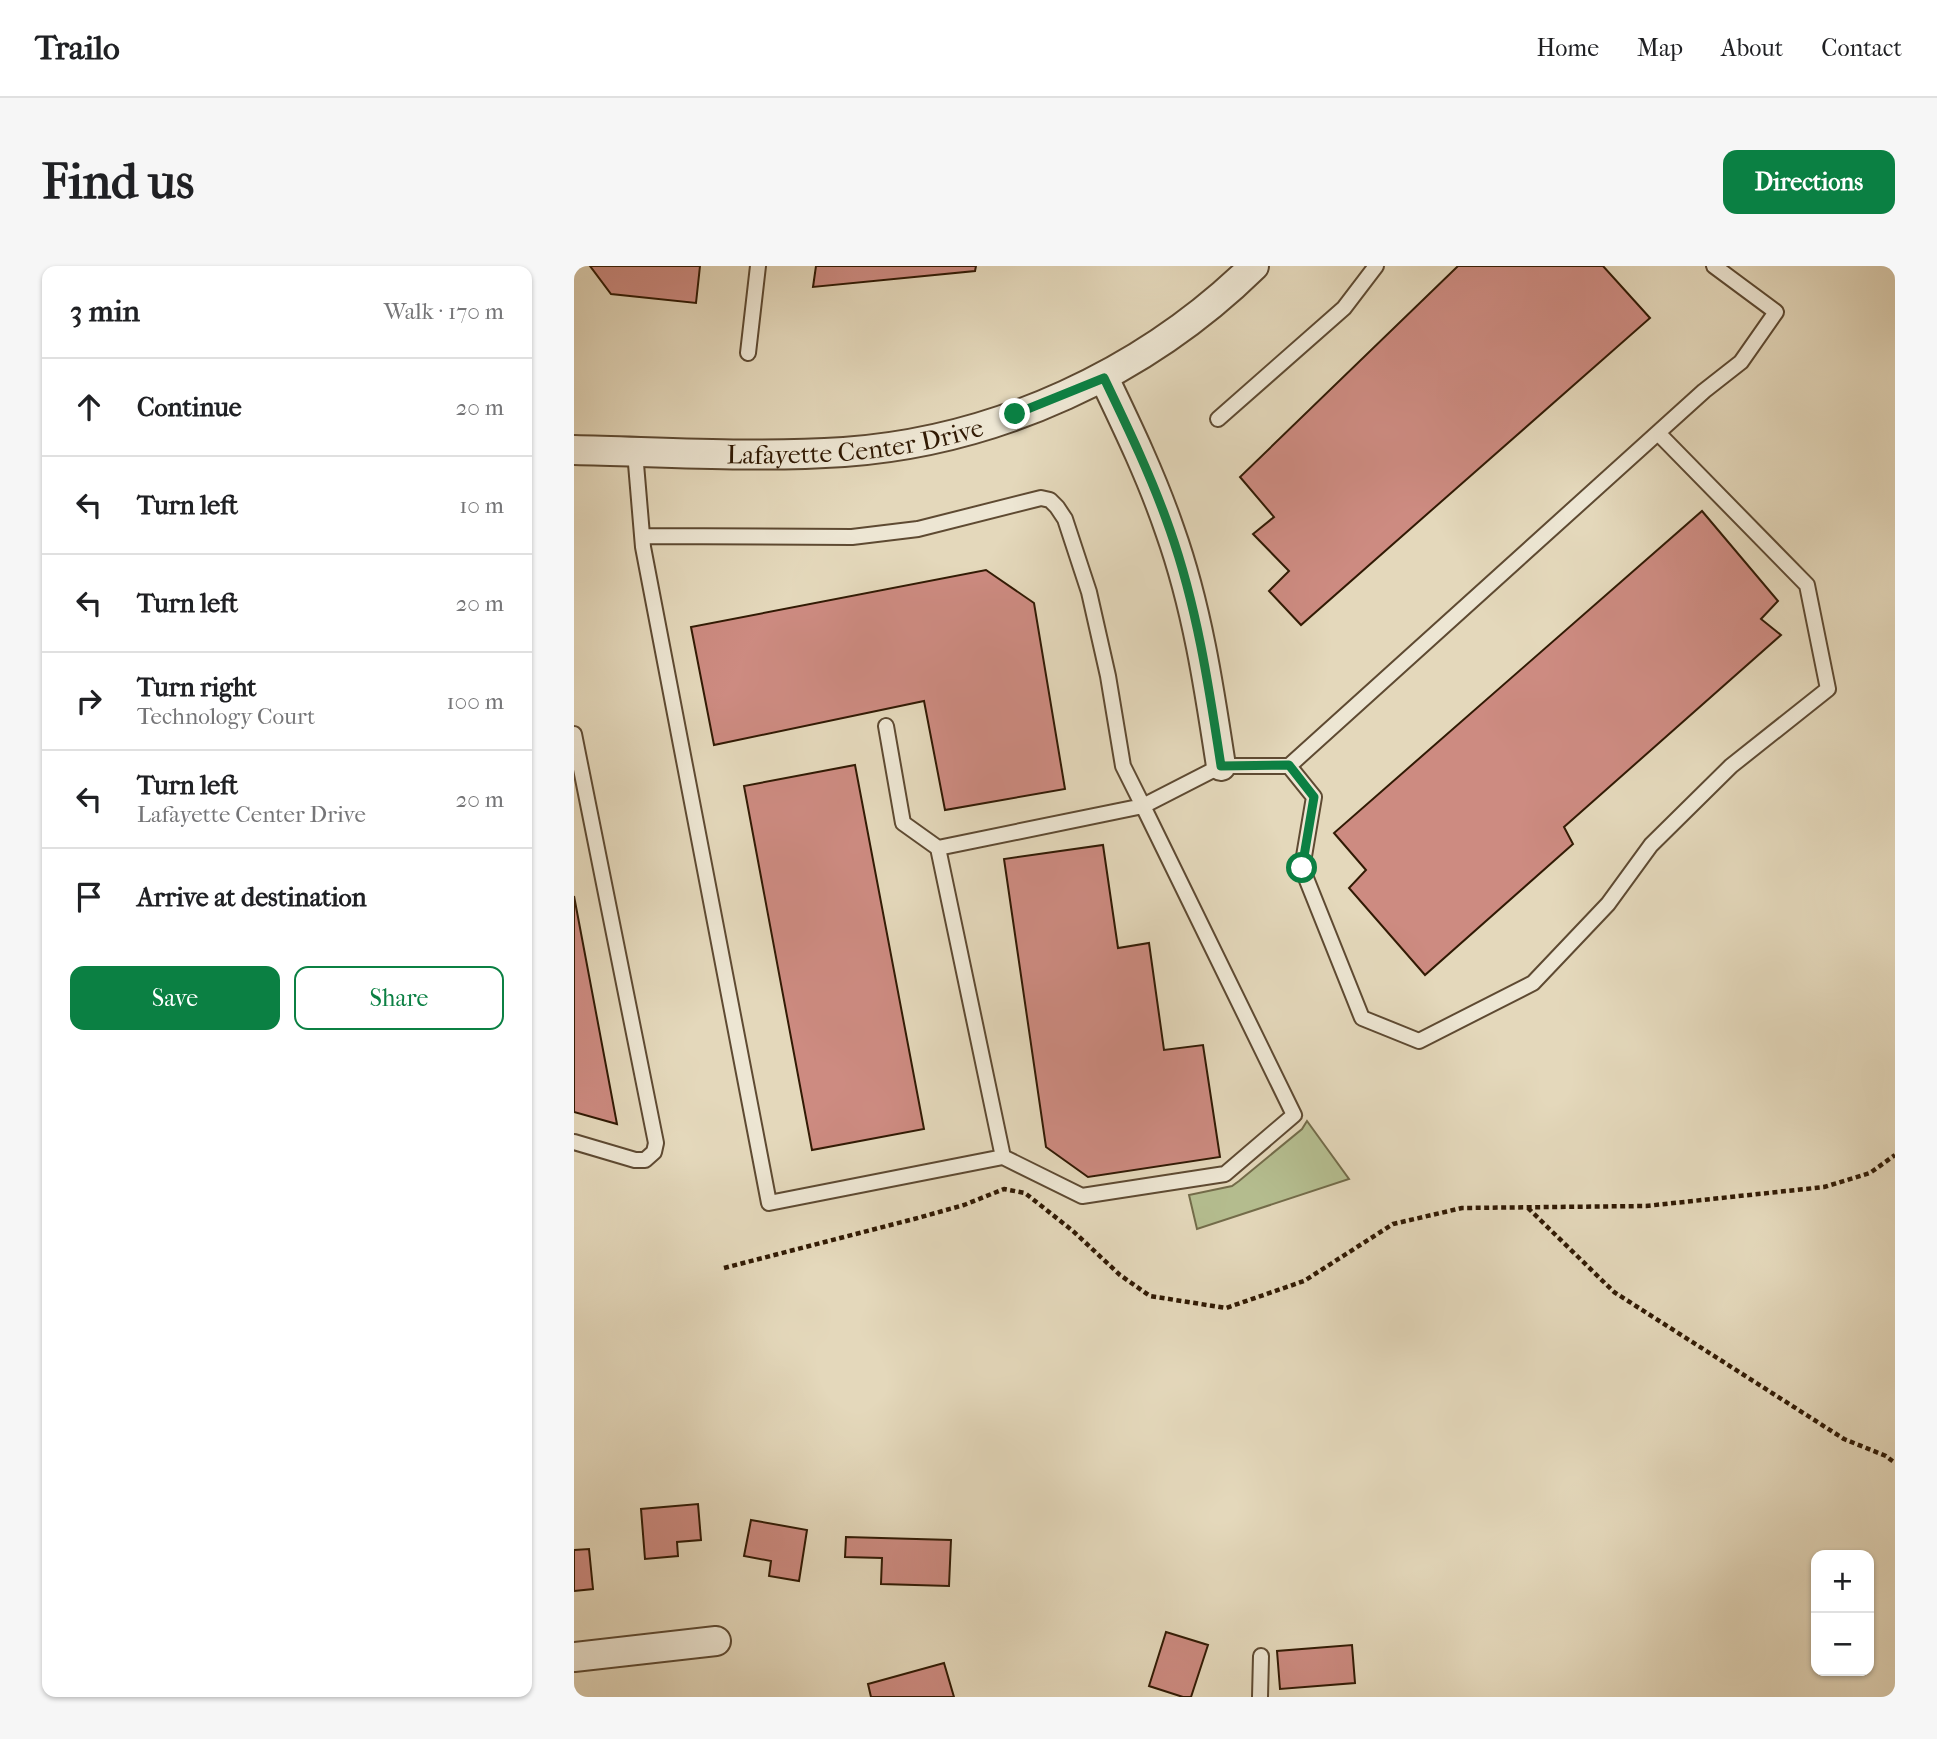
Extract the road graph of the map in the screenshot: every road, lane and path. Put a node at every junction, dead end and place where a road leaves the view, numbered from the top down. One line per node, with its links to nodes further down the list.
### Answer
1 (758, 266): 5 (lane)
2 (1254, 266): 6 (street, Lafayette Center Drive)
3 (1714, 266): 8 (lane)
4 (1372, 267): 7 (lane)
5 (748, 353)
6 (1104, 378): 10 (street, Lafayette Center Drive); 15 (street)
7 (1218, 419)
8 (1658, 433): 14 (lane); 14 (lane)
9 (574, 450): 10 (street, Lafayette Center Drive)
10 (635, 452): 11 (lane)
11 (642, 537): 16 (lane); 20 (lane)
12 (886, 726): 17 (lane)
13 (574, 734): 18 (lane)
14 (1289, 765): 15 (lane)
15 (1221, 766): 16 (lane)
16 (1143, 806): 17 (lane); 20 (lane)
17 (939, 848): 20 (lane)
18 (574, 1142)
19 (1895, 1155): 21 (path)
20 (1003, 1157)
21 (1527, 1207): 22 (path); 23 (path)
22 (724, 1268)
23 (1895, 1463)
24 (716, 1641): 26 (street)
25 (1261, 1656): 27 (lane)
26 (574, 1657)
27 (1260, 1697)

